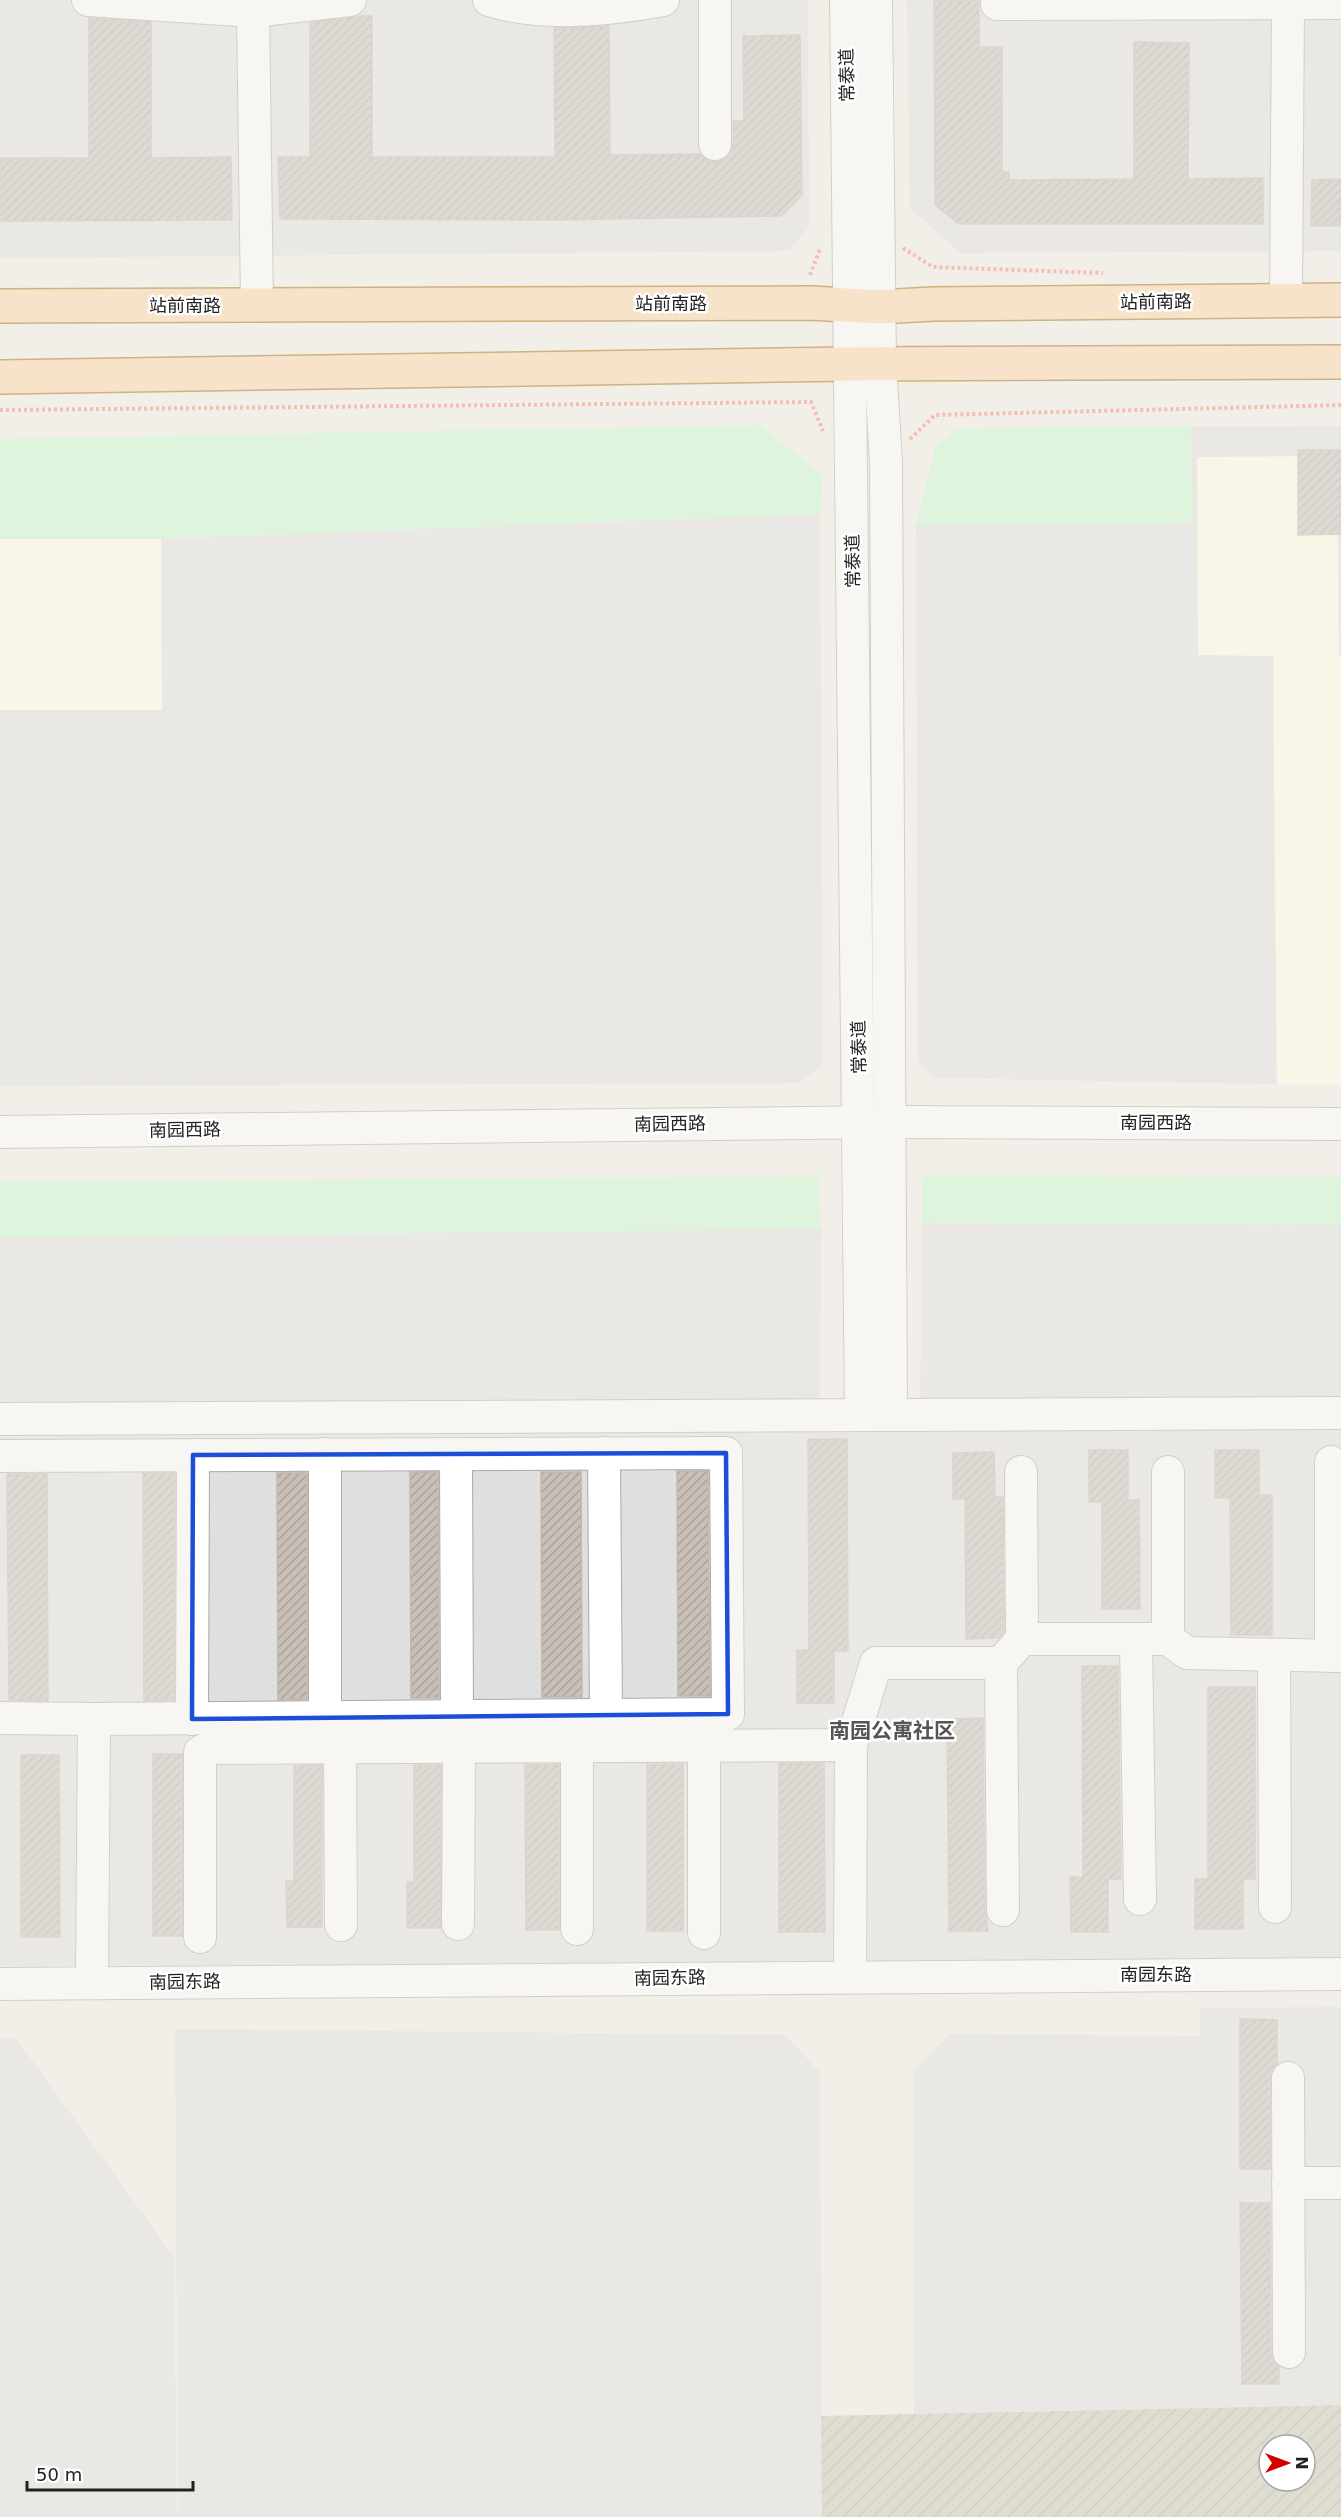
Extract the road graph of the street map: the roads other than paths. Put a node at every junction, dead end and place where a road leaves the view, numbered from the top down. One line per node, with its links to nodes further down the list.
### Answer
1 (88, 0): 12 (street)
2 (350, 0): 12 (street)
3 (489, 0): 11 (street)
4 (663, 0): 11 (street)
5 (715, 0): 13 (street)
6 (846, 0): 18 (street, 常泰道)
7 (876, 0): 18 (street, 常泰道)
8 (997, 0): 9 (street)
9 (1288, 3): 10 (street); 14 (street)
10 (1341, 3)
11 (613, 4)
12 (253, 11): 16 (street)
13 (715, 144)
14 (1286, 300): 15 (main road, 站前南路); 18 (main road, 站前南路)
15 (1341, 300)
16 (257, 305): 17 (main road, 站前南路); 18 (main road, 站前南路)
17 (0, 306)
18 (863, 306): 20 (street, 常泰道)
19 (1341, 362): 20 (main road)
20 (865, 364): 21 (main road); 22 (street, 常泰道); 23 (street, 常泰道)
21 (0, 377)
22 (859, 1122): 23 (street, 南园西路); 25 (street, 南园西路); 27 (street, 常泰道)
23 (890, 1122): 24 (street, 南园西路); 27 (street, 常泰道)
24 (1341, 1124)
25 (0, 1132)
26 (1341, 1413): 27 (street)
27 (876, 1415): 28 (street)
28 (0, 1419)
29 (604, 1453): 31 (street); 43 (street); 43 (street)
30 (325, 1454): 31 (street); 32 (street); 44 (street)
31 (456, 1454): 48 (street)
32 (193, 1455): 33 (street); 47 (street)
33 (0, 1456)
34 (1331, 1462): 41 (street)
35 (1021, 1472): 37 (street)
36 (1168, 1472): 39 (street)
37 (1022, 1639): 38 (street); 42 (street)
38 (1136, 1639): 39 (street); 53 (street)
39 (1168, 1639): 40 (street)
40 (1274, 1655): 41 (street); 54 (street)
41 (1336, 1656)
42 (1000, 1663): 49 (street); 55 (street)
43 (606, 1715): 48 (street)
44 (325, 1717): 47 (street); 48 (street)
45 (0, 1718): 46 (street)
46 (94, 1719): 47 (street); 63 (street)
47 (192, 1719)
48 (458, 1731): 50 (street); 51 (street); 56 (street)
49 (851, 1745): 52 (street); 62 (street)
50 (340, 1746): 57 (street); 60 (street)
51 (577, 1746): 52 (street); 58 (street)
52 (704, 1746): 59 (street)
53 (1140, 1899)
54 (1275, 1907)
55 (1003, 1910)
56 (458, 1924)
57 (340, 1925)
58 (577, 1929)
59 (704, 1933)
60 (200, 1937)
61 (1341, 1974): 62 (street, 南园东路)
62 (850, 1976): 63 (street, 南园东路)
63 (93, 1983): 64 (street, 南园东路)
64 (0, 1984)
65 (1288, 2078): 66 (street)
66 (1288, 2183): 67 (street); 68 (street)
67 (1341, 2183)
68 (1288, 2352)

